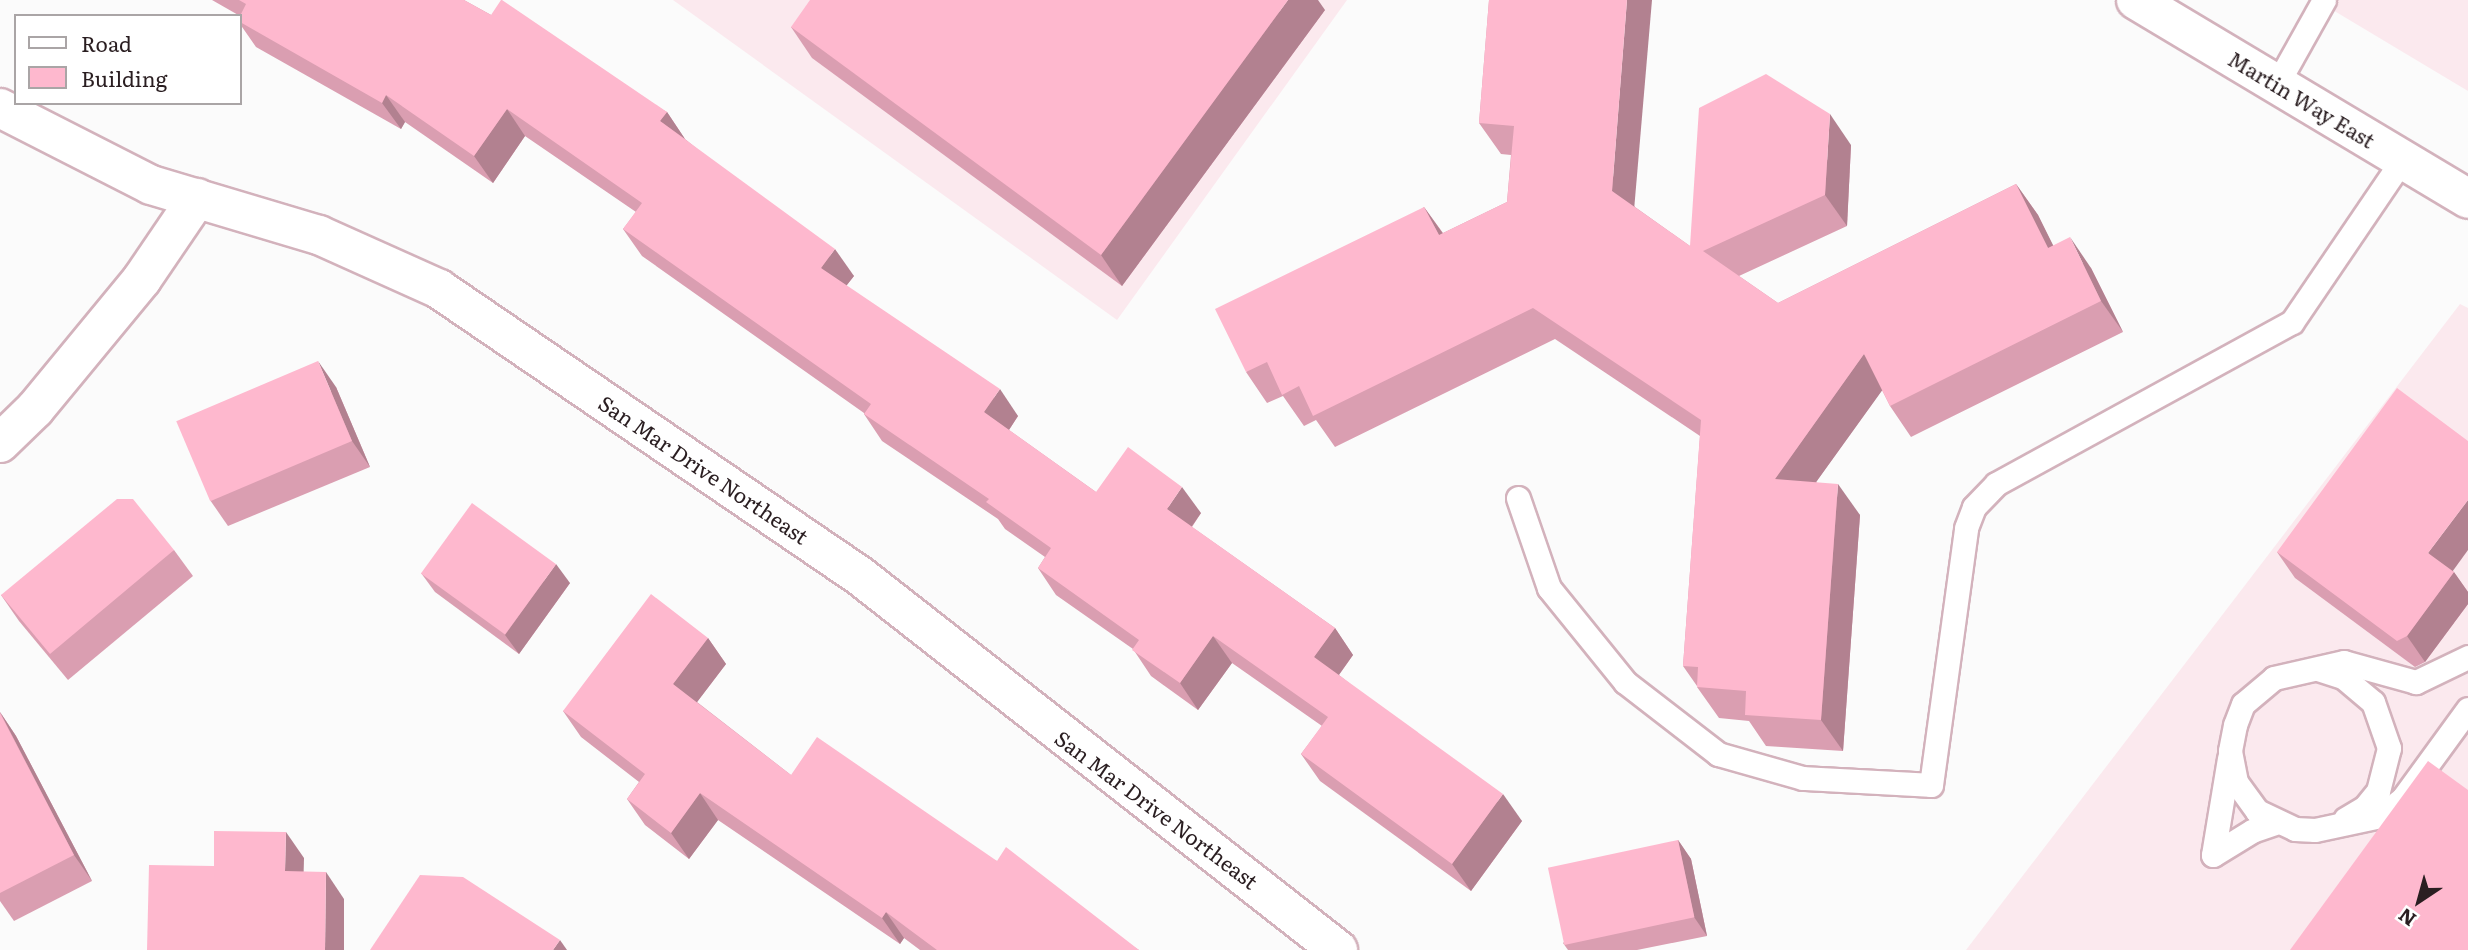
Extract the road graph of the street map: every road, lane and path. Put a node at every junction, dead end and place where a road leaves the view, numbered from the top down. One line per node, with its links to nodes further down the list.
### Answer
1 (2136, 0): 3 (street, Martin Way East)
2 (2324, 0): 3 (lane)
3 (2277, 84): 5 (street, Martin Way East)
4 (0, 108): 6 (street, San Mar Drive Northeast)
5 (2402, 160): 7 (street, Martin Way East); 9 (lane)
6 (197, 198): 8 (street); 16 (street, San Mar Drive Northeast)
7 (2468, 199)
8 (0, 443)
9 (1518, 498)
10 (2468, 657): 11 (lane)
11 (2316, 668): 13 (lane); 15 (lane)
12 (2468, 709): 15 (lane)
13 (2230, 751): 14 (lane); 14 (lane)
14 (2275, 823): 15 (lane)
15 (2333, 826)
16 (1338, 950)

